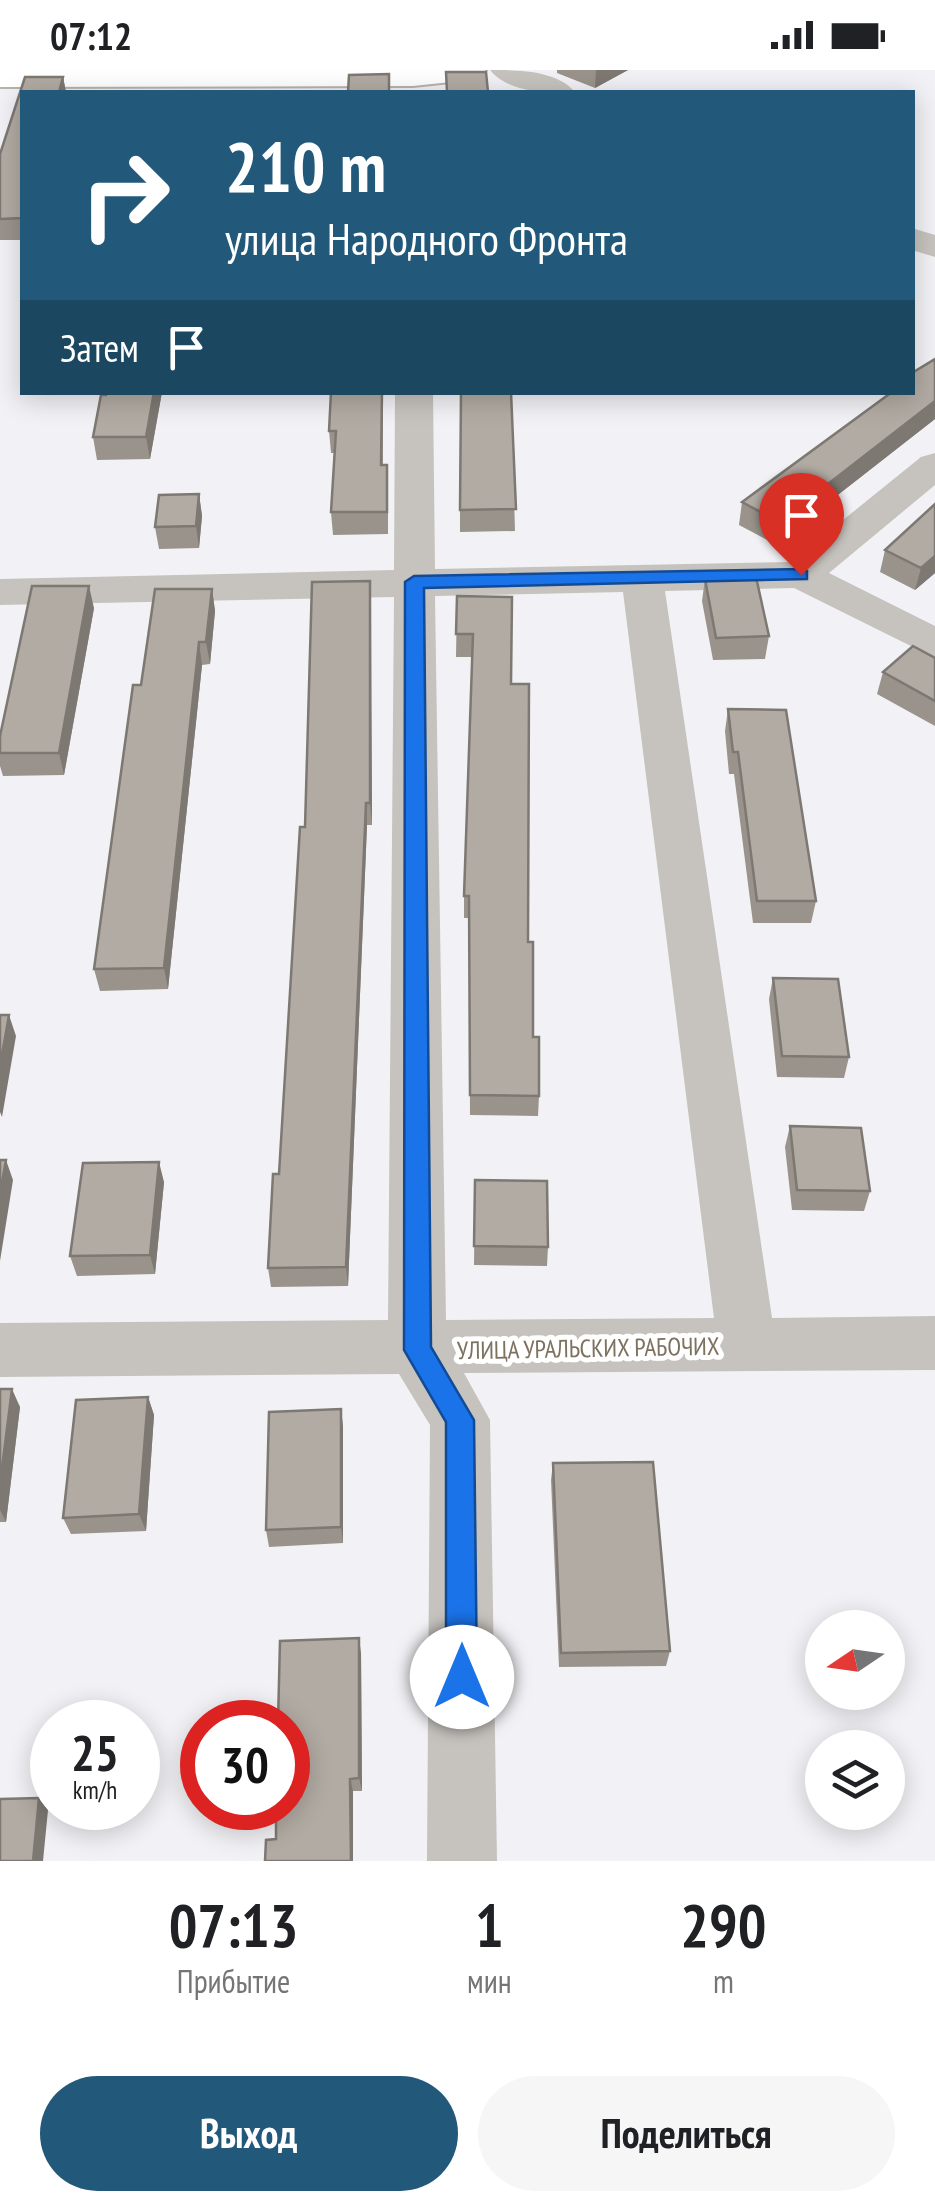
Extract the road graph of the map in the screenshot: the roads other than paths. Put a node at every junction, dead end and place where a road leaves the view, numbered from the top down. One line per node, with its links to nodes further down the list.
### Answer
1 (470, 70): 4 (main road)
2 (505, 70): 5 (street)
3 (0, 77): 4 (main road)
4 (413, 84)
5 (555, 90)
6 (414, 395): 10 (street)
7 (935, 465): 8 (street)
8 (801, 575): 9 (street); 12 (street)
9 (642, 578): 10 (street); 14 (street)
10 (414, 582): 11 (street); 16 (street)
11 (0, 592)
12 (935, 644)
13 (935, 1344): 14 (street, УЛИЦА УРАЛЬСКИХ РАБОЧИХ)
14 (747, 1346): 16 (street, УЛИЦА УРАЛЬСКИХ РАБОЧИХ)
15 (0, 1350): 16 (street, УЛИЦА УРАЛЬСКИХ РАБОЧИХ)
16 (417, 1350): 17 (street)
17 (462, 1861)

